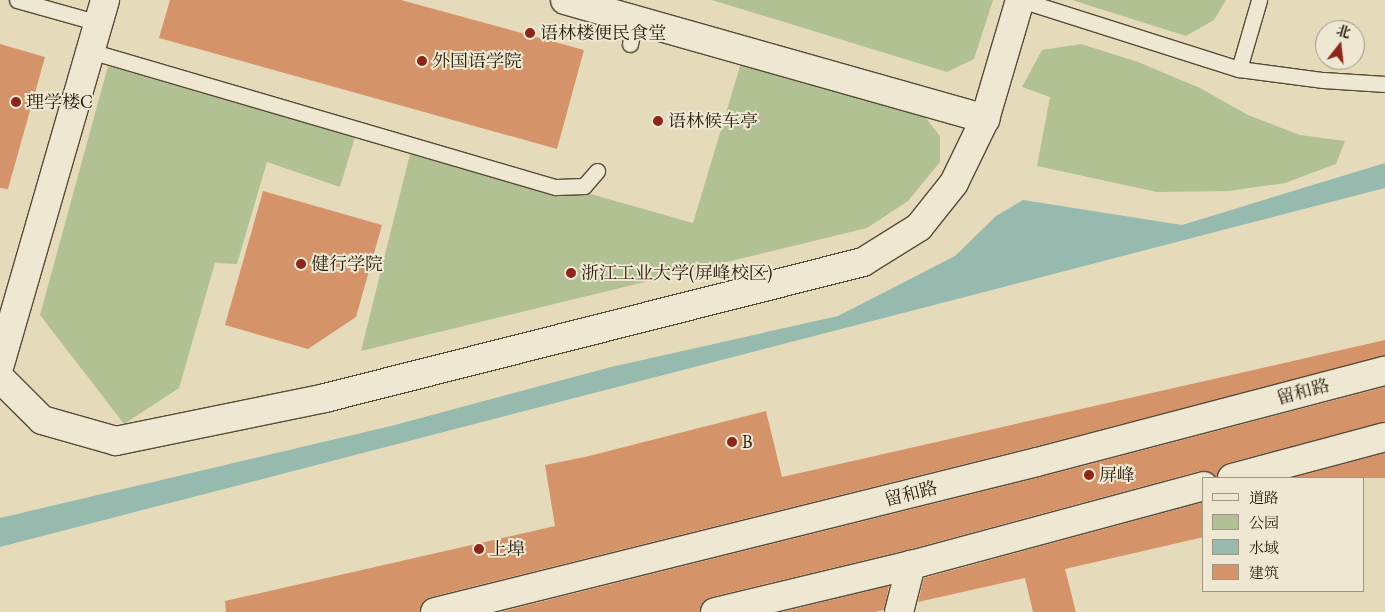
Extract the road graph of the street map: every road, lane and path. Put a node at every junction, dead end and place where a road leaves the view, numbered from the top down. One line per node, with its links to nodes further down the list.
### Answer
1 (17, 0): 5 (lane)
2 (565, 0): 9 (street)
3 (1020, 0): 7 (lane); 9 (street)
4 (1260, 0): 7 (lane)
5 (102, 11): 6 (street)
6 (90, 51): 10 (lane); 11 (street)
7 (1239, 69): 8 (lane)
8 (1385, 84)
9 (985, 119): 13 (street)
10 (597, 171)
11 (0, 364)
12 (1385, 371): 18 (street, 留和路)
13 (0, 378)
14 (1385, 437): 15 (street)
15 (1236, 477)
16 (1202, 487): 17 (street)
17 (911, 565): 19 (street); 20 (street)
18 (435, 612)
19 (715, 612)
20 (899, 612)

